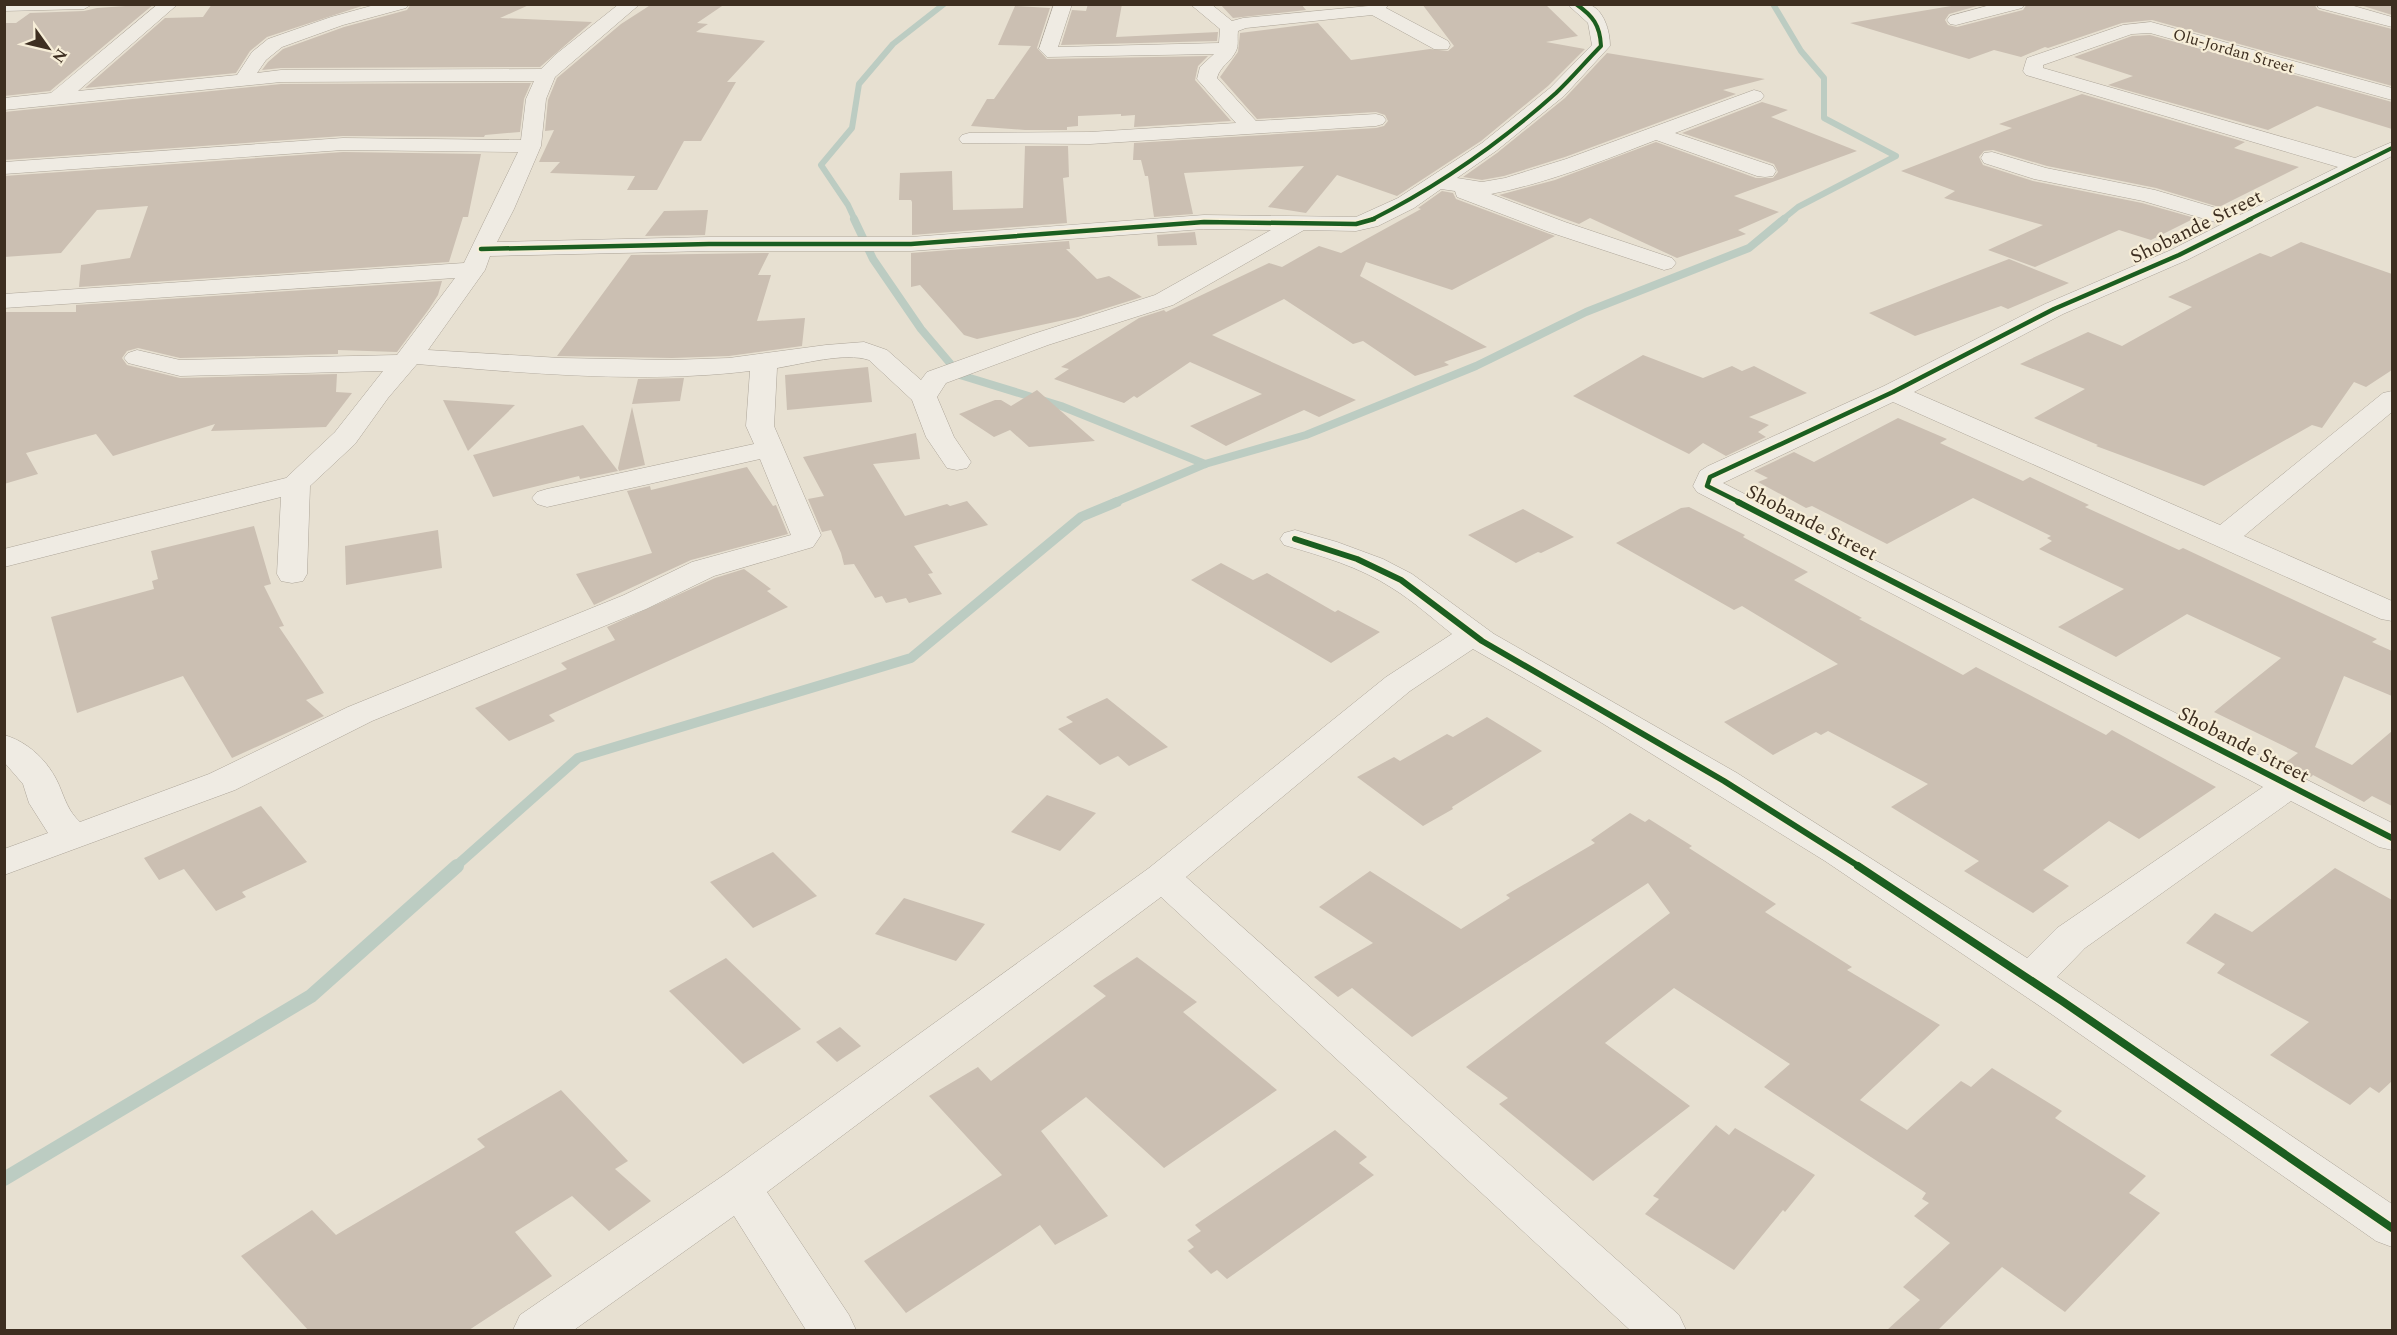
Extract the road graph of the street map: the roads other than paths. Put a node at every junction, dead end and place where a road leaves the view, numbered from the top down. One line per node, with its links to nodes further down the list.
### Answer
1 (84, 4): 10 (street)
2 (169, 4): 21 (street)
3 (400, 4): 18 (street)
4 (631, 4): 17 (street)
5 (1064, 4): 16 (street)
6 (1199, 4): 14 (street)
7 (1576, 4): 33 (street)
8 (2016, 4): 12 (street)
9 (2325, 4): 13 (street)
10 (4, 6)
11 (1378, 7): 14 (street); 15 (street)
12 (1956, 21)
13 (2392, 22)
14 (1230, 28): 16 (street)
15 (1441, 45)
16 (1228, 48): 24 (street)
17 (546, 75): 18 (street); 27 (street)
18 (244, 78): 21 (street)
19 (2392, 94): 30 (street, Olu-Jordan Street)
20 (1754, 96): 25 (street)
21 (56, 99): 22 (street)
22 (4, 104)
23 (1376, 120): 24 (street)
24 (1250, 129): 26 (street)
25 (1656, 133): 32 (street); 33 (street)
26 (969, 139)
27 (531, 146): 31 (street); 36 (street)
28 (2392, 148): 30 (street, Shobande Street)
29 (1992, 158): 34 (street)
30 (2356, 165): 34 (street, Shobande Street)
31 (4, 168)
32 (1765, 171)
33 (1438, 182): 35 (street); 37 (street)
34 (2242, 223): 42 (street, Shobande Street)
35 (1296, 225): 36 (street); 43 (street)
36 (477, 260): 38 (street); 40 (street)
37 (1664, 263)
38 (4, 301)
39 (137, 358): 40 (street)
40 (406, 360): 41 (street); 47 (street)
41 (764, 363): 43 (street); 45 (street)
42 (1893, 392): 49 (street); 56 (street, Shobande Street)
43 (924, 397): 46 (street)
44 (2392, 399): 49 (street)
45 (769, 449): 48 (street); 57 (street)
46 (957, 462)
47 (296, 484): 51 (street); 52 (street)
48 (547, 498)
49 (2223, 538): 53 (street)
50 (1295, 539): 54 (street)
51 (4, 558)
52 (292, 574)
53 (2392, 612)
54 (1471, 635): 60 (street); 61 (street)
55 (4, 746): 57 (street)
56 (2290, 785): 58 (street, Shobande Street); 61 (street)
57 (74, 837): 59 (street)
58 (2392, 838)
59 (4, 863)
60 (1161, 877): 62 (street); 66 (street)
61 (2031, 979): 63 (street)
62 (740, 1188): 64 (street); 65 (street)
63 (2392, 1228)
64 (537, 1330)
65 (832, 1330)
66 (1662, 1330)

